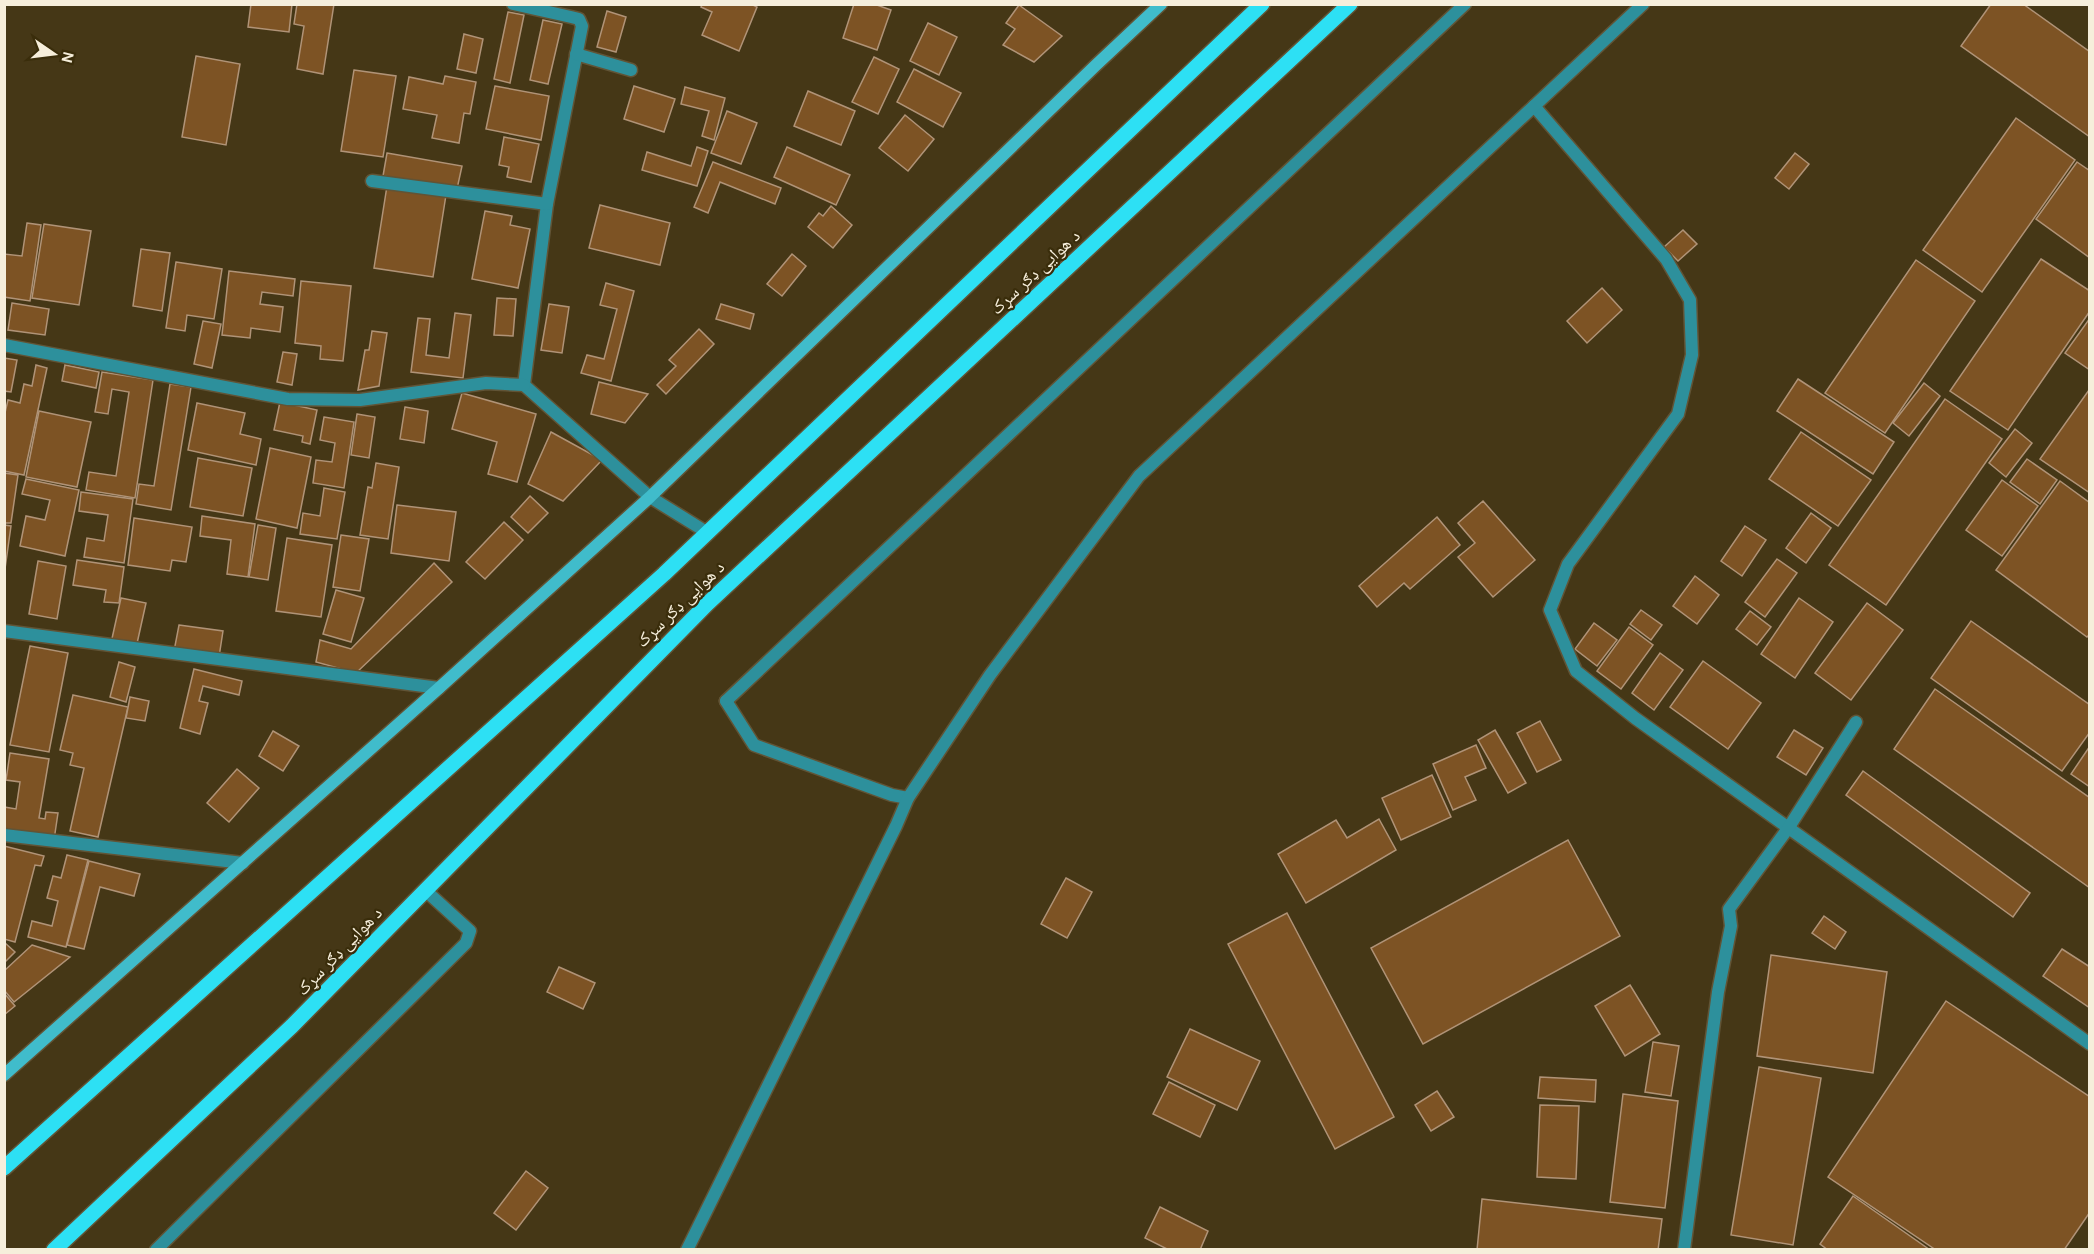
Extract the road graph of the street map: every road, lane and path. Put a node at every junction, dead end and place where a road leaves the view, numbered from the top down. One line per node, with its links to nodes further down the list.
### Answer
1 (513, 4): 7 (street)
2 (1161, 4): 14 (street)
3 (1262, 4): 15 (main road, د هوایی ډګر سړک)
4 (1350, 4): 23 (main road, د هوایی ډګر سړک)
5 (1465, 4): 19 (street)
6 (1642, 4): 9 (street)
7 (576, 54): 8 (street); 11 (street)
8 (631, 70)
9 (1534, 106): 19 (street); 20 (street)
10 (372, 181): 11 (street)
11 (548, 204): 13 (street)
12 (4, 345): 13 (street)
13 (525, 385): 14 (street)
14 (650, 497): 15 (street); 17 (street)
15 (708, 533): 26 (main road, د هوایی ډګر سړک)
16 (4, 631): 17 (street)
17 (439, 688): 22 (street)
18 (1856, 722): 20 (street)
19 (908, 798): 29 (street)
20 (1789, 827): 24 (street); 30 (street)
21 (4, 835): 22 (street)
22 (243, 863): 25 (street)
23 (425, 890): 27 (main road, د هوایی ډګر سړک); 28 (street)
24 (2090, 1044)
25 (4, 1075)
26 (4, 1168)
27 (54, 1250)
28 (156, 1250)
29 (687, 1250)
30 (1684, 1250)

